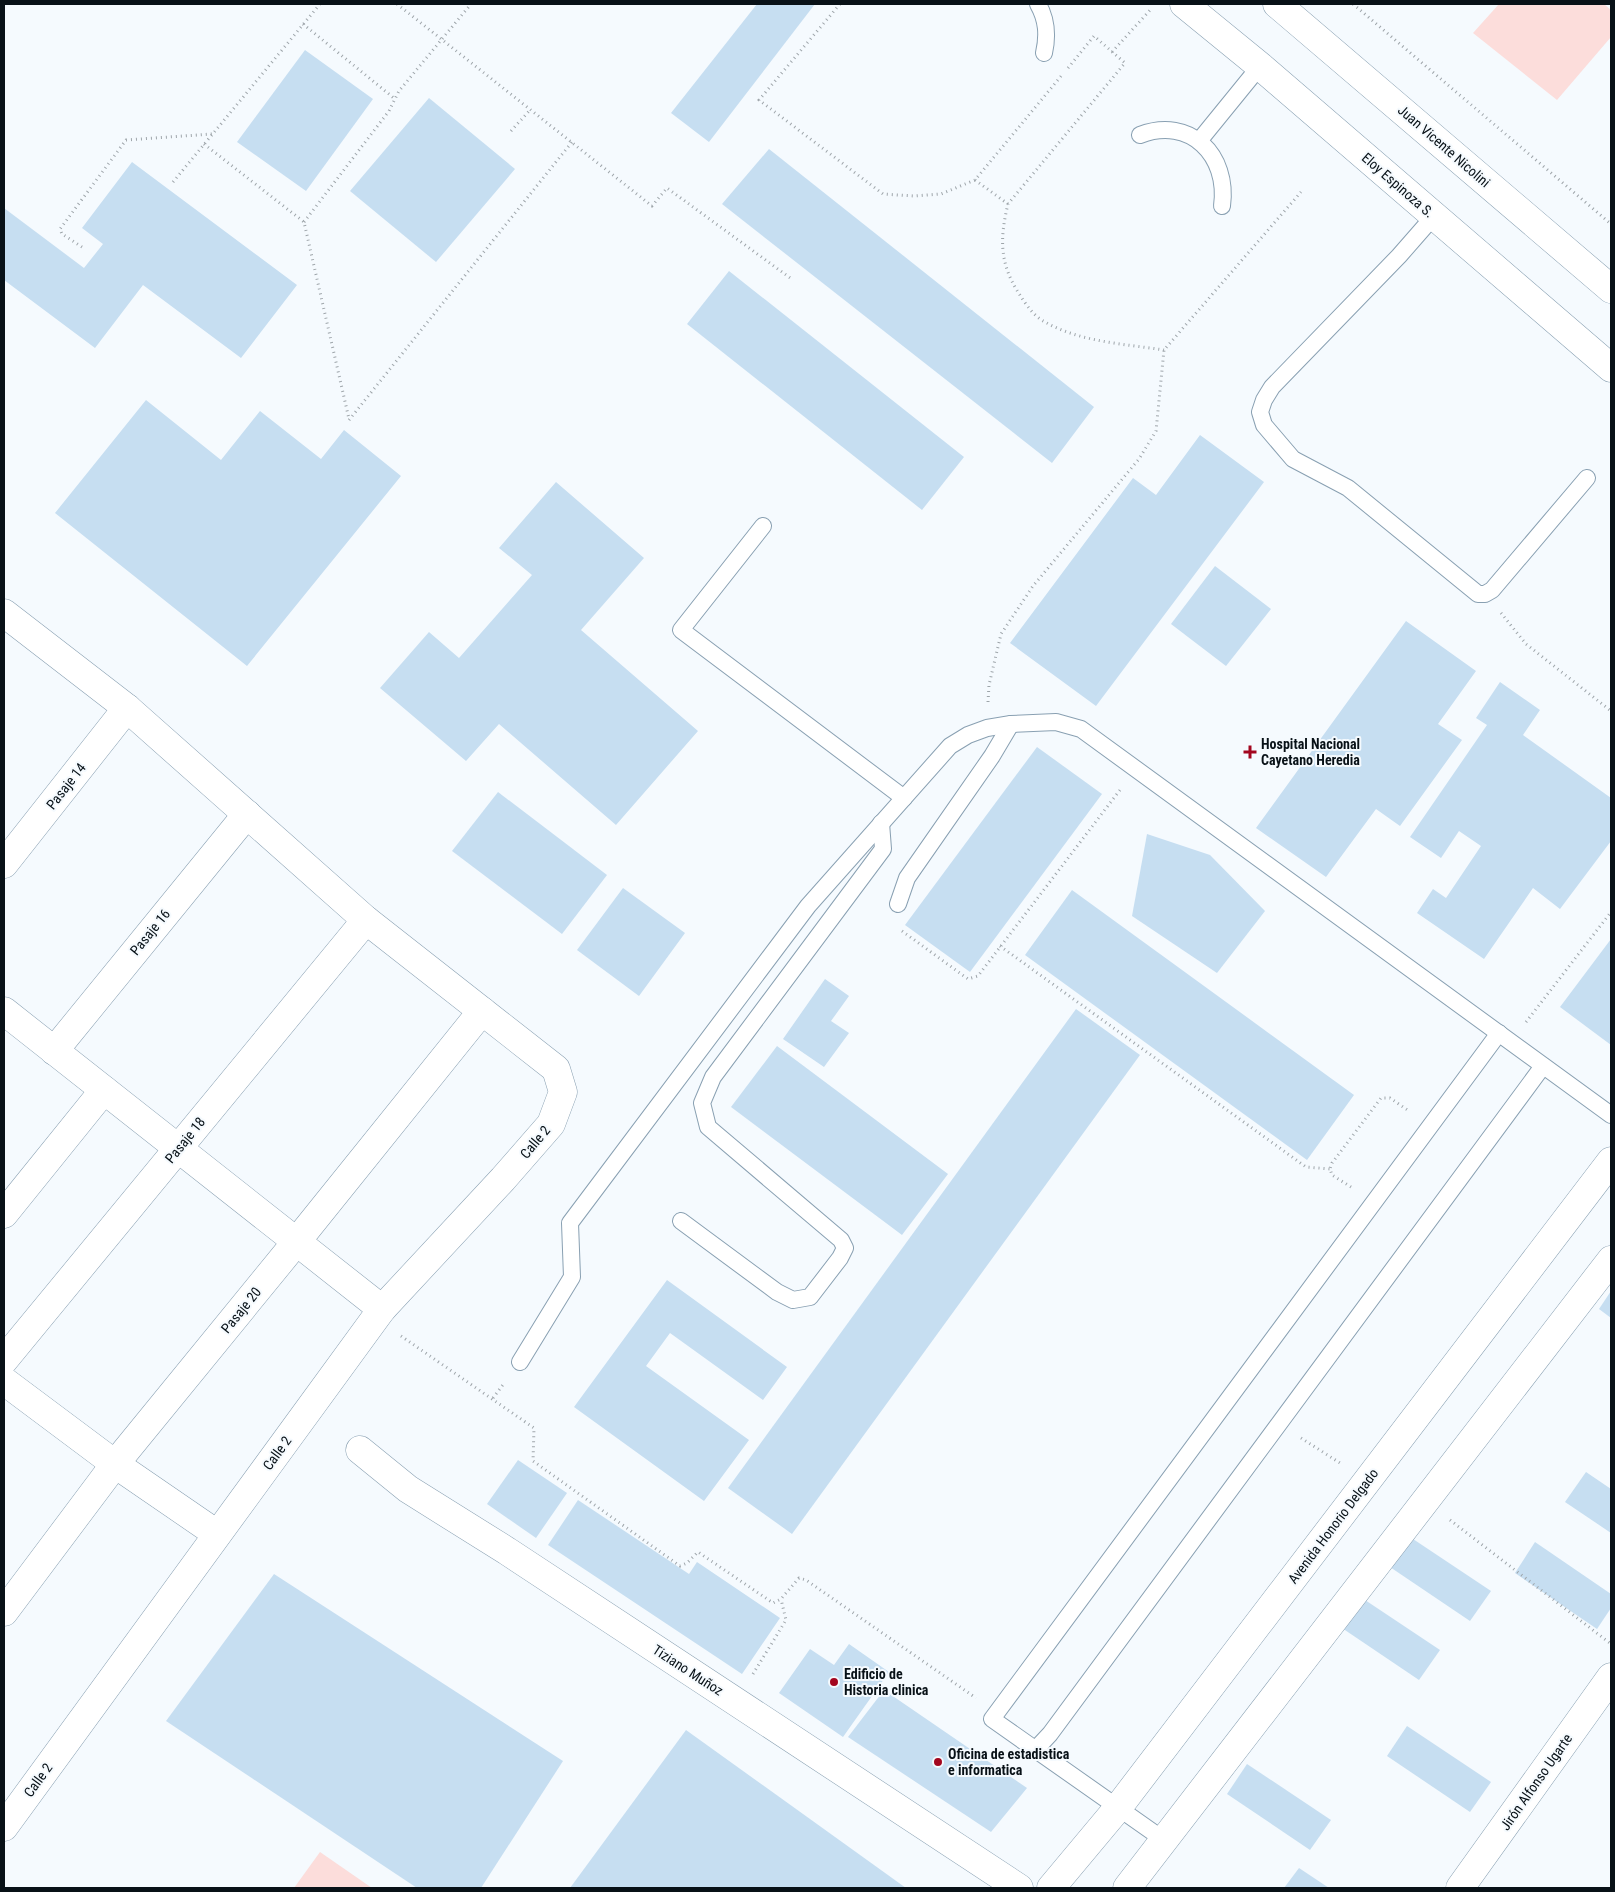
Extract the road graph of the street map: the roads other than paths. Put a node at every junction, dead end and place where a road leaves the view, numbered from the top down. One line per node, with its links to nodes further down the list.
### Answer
1 (1038, 4): 4 (lane)
2 (1184, 4): 5 (street, Eloy Espinoza S.)
3 (1278, 4): 10 (street, Juan Vicente Nicolini)
4 (1044, 53)
5 (1260, 66): 7 (lane); 9 (street, Eloy Espinoza S.)
6 (1140, 135): 7 (lane)
7 (1199, 141): 8 (lane)
8 (1222, 206)
9 (1434, 216): 11 (street, Eloy Espinoza S.); 12 (lane)
10 (1611, 289)
11 (1611, 368)
12 (1587, 478)
13 (763, 526): 17 (lane)
14 (4, 613): 15 (street)
15 (127, 708): 18 (street); 20 (street, Pasaje 14)
16 (1011, 724): 17 (lane); 21 (lane); 25 (lane)
17 (904, 798): 19 (lane)
18 (247, 814): 22 (street); 26 (street, Pasaje 16)
19 (881, 823): 33 (lane); 38 (lane)
20 (4, 864)
21 (898, 904)
22 (366, 920): 24 (street); 30 (street, Pasaje 18)
23 (4, 1011): 26 (street)
24 (482, 1011): 34 (street, Pasaje 20); 36 (street, Calle 2)
25 (1505, 1037): 27 (lane); 45 (lane)
26 (54, 1051): 28 (street)
27 (1543, 1066): 29 (lane); 45 (lane)
28 (104, 1090): 30 (street); 32 (street)
29 (1611, 1115)
30 (178, 1148): 34 (street); 37 (street, Pasaje 18)
31 (1611, 1161): 46 (street, Avenida Honorio Delgado)
32 (4, 1214)
33 (681, 1221)
34 (297, 1241): 36 (street); 41 (street, Pasaje 20)
35 (1611, 1260): 48 (street)
36 (379, 1314): 42 (street, Calle 2)
37 (4, 1360)
38 (520, 1362)
39 (4, 1381): 41 (street)
40 (360, 1450): 50 (street, Tiziano Muñoz)
41 (115, 1464): 42 (street); 43 (street, Pasaje 20)
42 (217, 1534): 47 (street, Calle 2)
43 (4, 1612)
44 (1611, 1677): 49 (street, Jirón Alfonso Ugarte)
45 (1035, 1750): 46 (lane)
46 (1117, 1809): 48 (lane); 51 (street, Avenida Honorio Delgado)
47 (4, 1827)
48 (1164, 1840): 52 (street)
49 (1474, 1884)
50 (1019, 1888)
51 (1051, 1888)
52 (1127, 1888)

